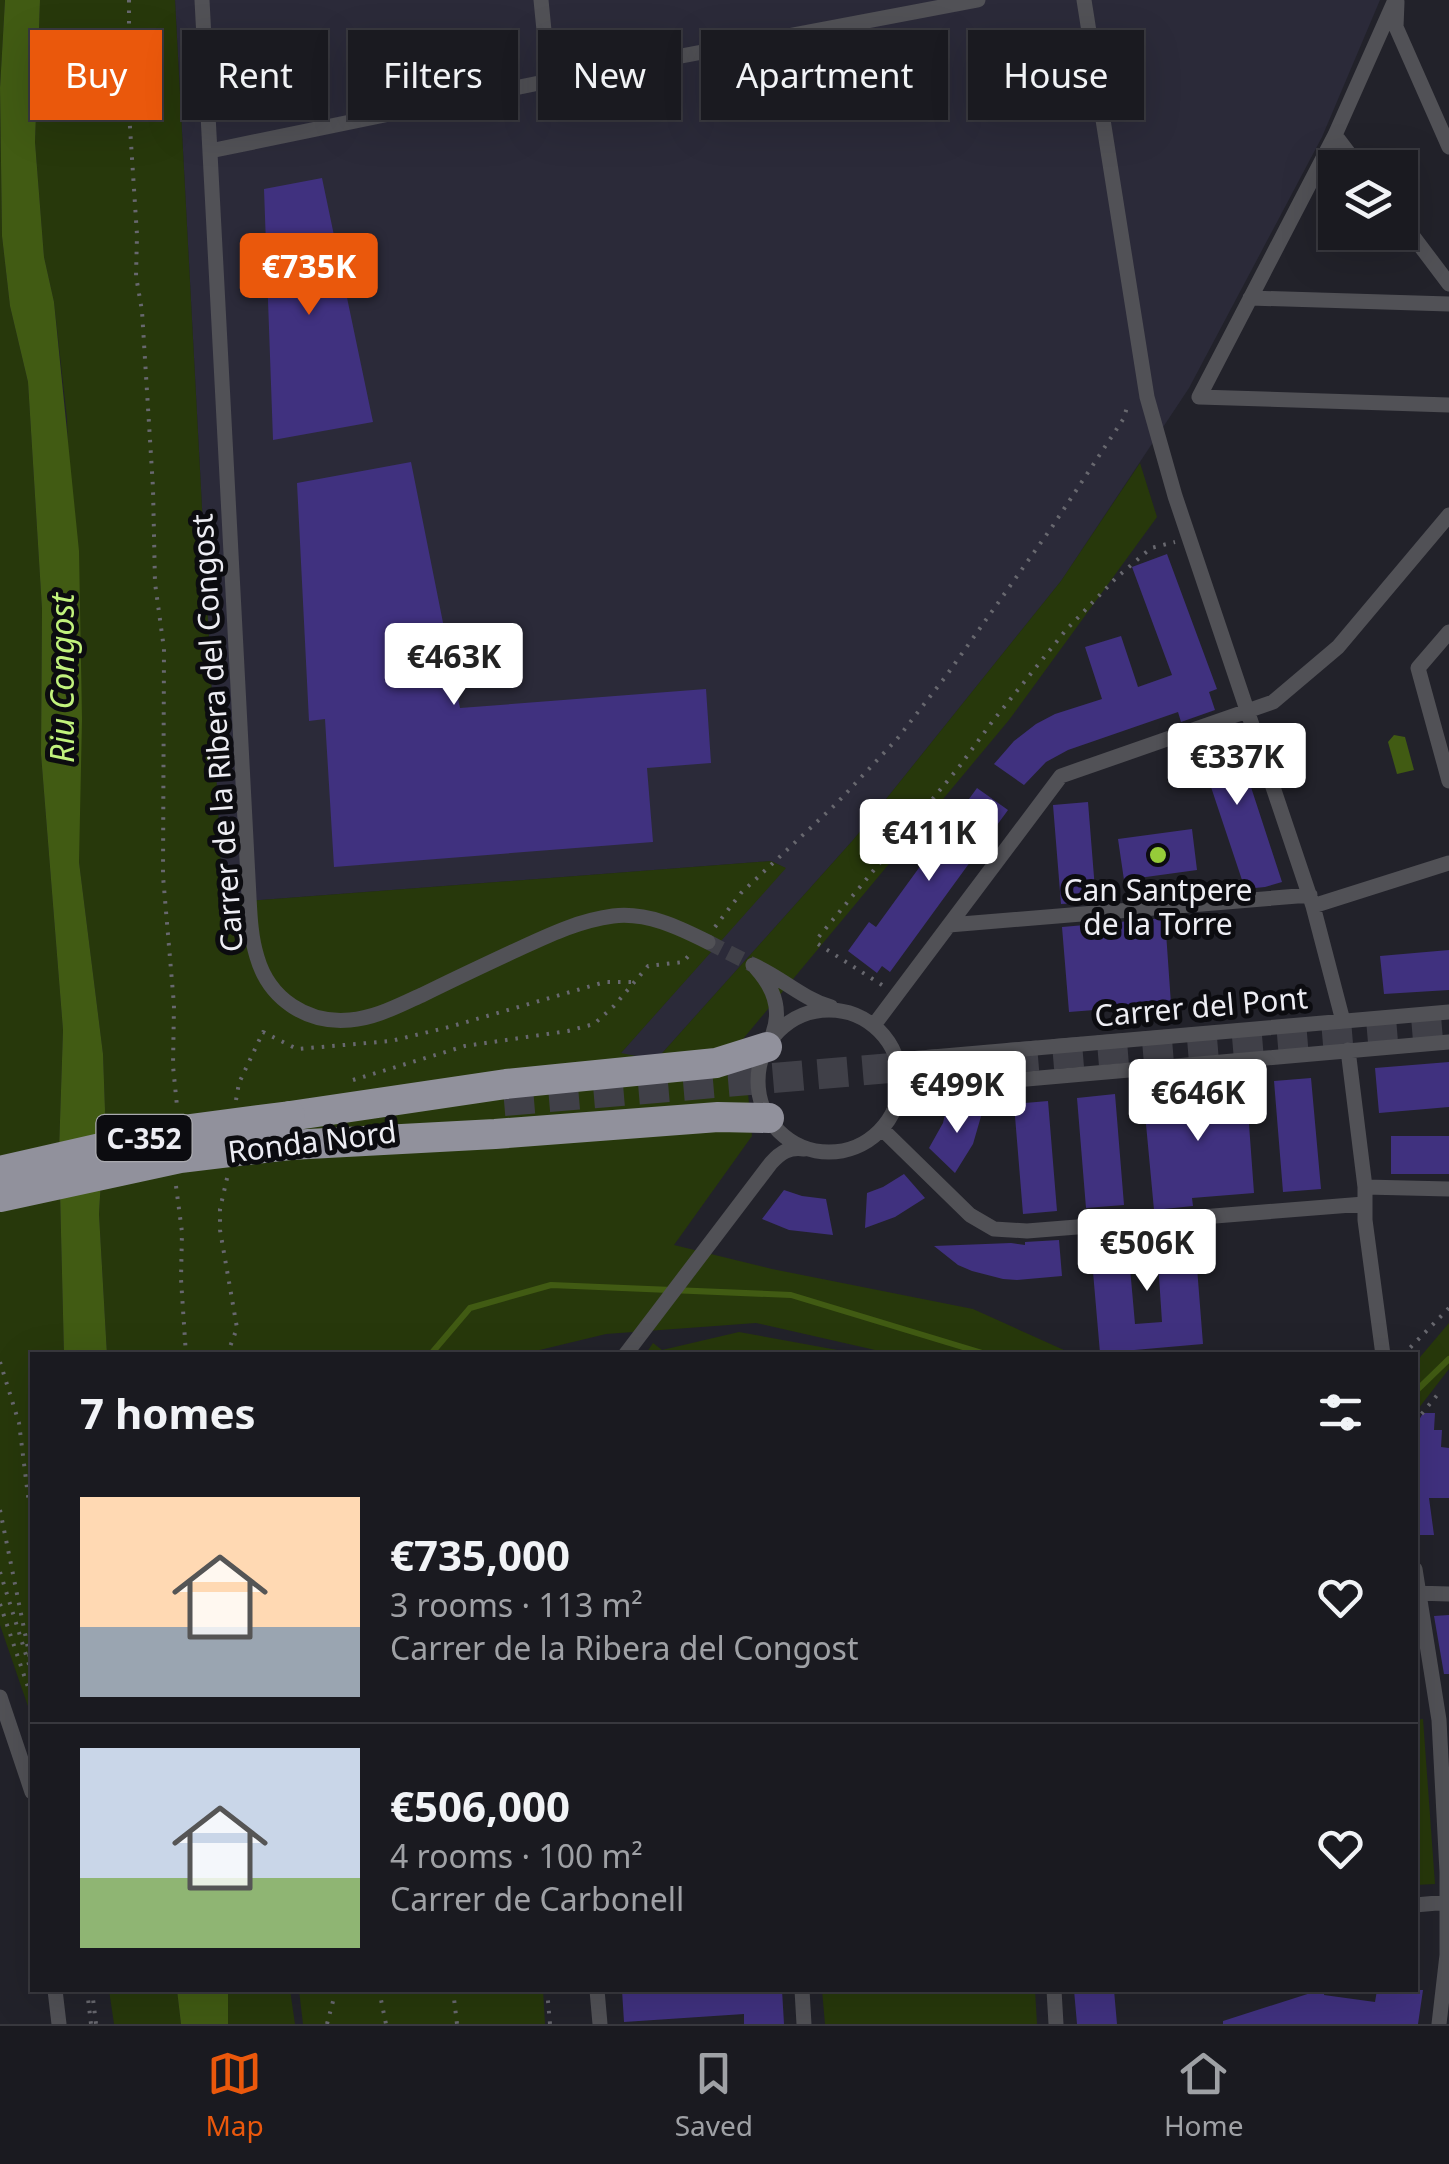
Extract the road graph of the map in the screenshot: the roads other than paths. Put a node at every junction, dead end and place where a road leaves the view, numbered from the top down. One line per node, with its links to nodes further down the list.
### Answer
1 (202, 0): 11 (street, Carrer de la Ribera del Congost)
2 (541, 0): 6 (street)
3 (978, 0): 7 (street)
4 (1084, 0): 20 (street)
5 (1396, 0): 9 (street); 10 (street)
6 (544, 30)
7 (681, 56)
8 (538, 83): 11 (street)
9 (1334, 135): 12 (street); 15 (street)
10 (1449, 147)
11 (210, 150): 25 (street, Carrer de la Ribera del Congost)
12 (1346, 150)
13 (1418, 243): 14 (street)
14 (1449, 284)
15 (1250, 298): 16 (street); 17 (street)
16 (1449, 304)
17 (1449, 405)
18 (1449, 515): 20 (street)
19 (1449, 632): 21 (street)
20 (1247, 711): 23 (street); 24 (street)
21 (1449, 782)
22 (1449, 863): 23 (street)
23 (1311, 901): 24 (street); 28 (street)
24 (949, 924): 29 (street)
25 (706, 941)
26 (839, 1010): 29 (street); 31 (street); 31 (street)
27 (1449, 1012): 28 (street, Carrer del Pont)
28 (1343, 1020): 33 (street, Carrer del Pont)
29 (874, 1025): 33 (street)
30 (1449, 1042): 32 (street, Carrer del Pont)
31 (769, 1043): 36 (street); 38 (highway)
32 (1348, 1050): 34 (street, Carrer del Pont); 43 (street)
33 (898, 1060): 34 (street)
34 (901, 1090): 37 (street)
35 (506, 1109): 38 (highway, Ronda Nord / C-352)
36 (771, 1121): 38 (highway); 39 (street); 40 (street)
37 (882, 1129): 39 (street); 43 (street)
38 (290, 1130): 41 (highway, Ronda Nord / C-352, bridge); 44 (highway, Ronda Nord / C-352, bridge)
39 (813, 1150): 40 (street)
40 (771, 1163): 45 (street)
41 (0, 1170)
42 (1449, 1188): 43 (street)
43 (1364, 1196): 46 (street)
44 (0, 1197)
45 (626, 1352)
46 (1383, 1352)
47 (1418, 1593): 48 (street)
48 (1449, 1594)
49 (1418, 1599): 52 (street)
50 (2, 1707): 51 (street)
51 (30, 1786)
52 (1449, 1902): 53 (street); 62 (street)
53 (1418, 1905)
54 (56, 1992): 58 (street)
55 (597, 1992): 59 (street)
56 (802, 1992): 60 (street)
57 (1054, 1992): 61 (street)
58 (59, 2024)
59 (600, 2024)
60 (804, 2024)
61 (1056, 2024)
62 (1439, 2024)

